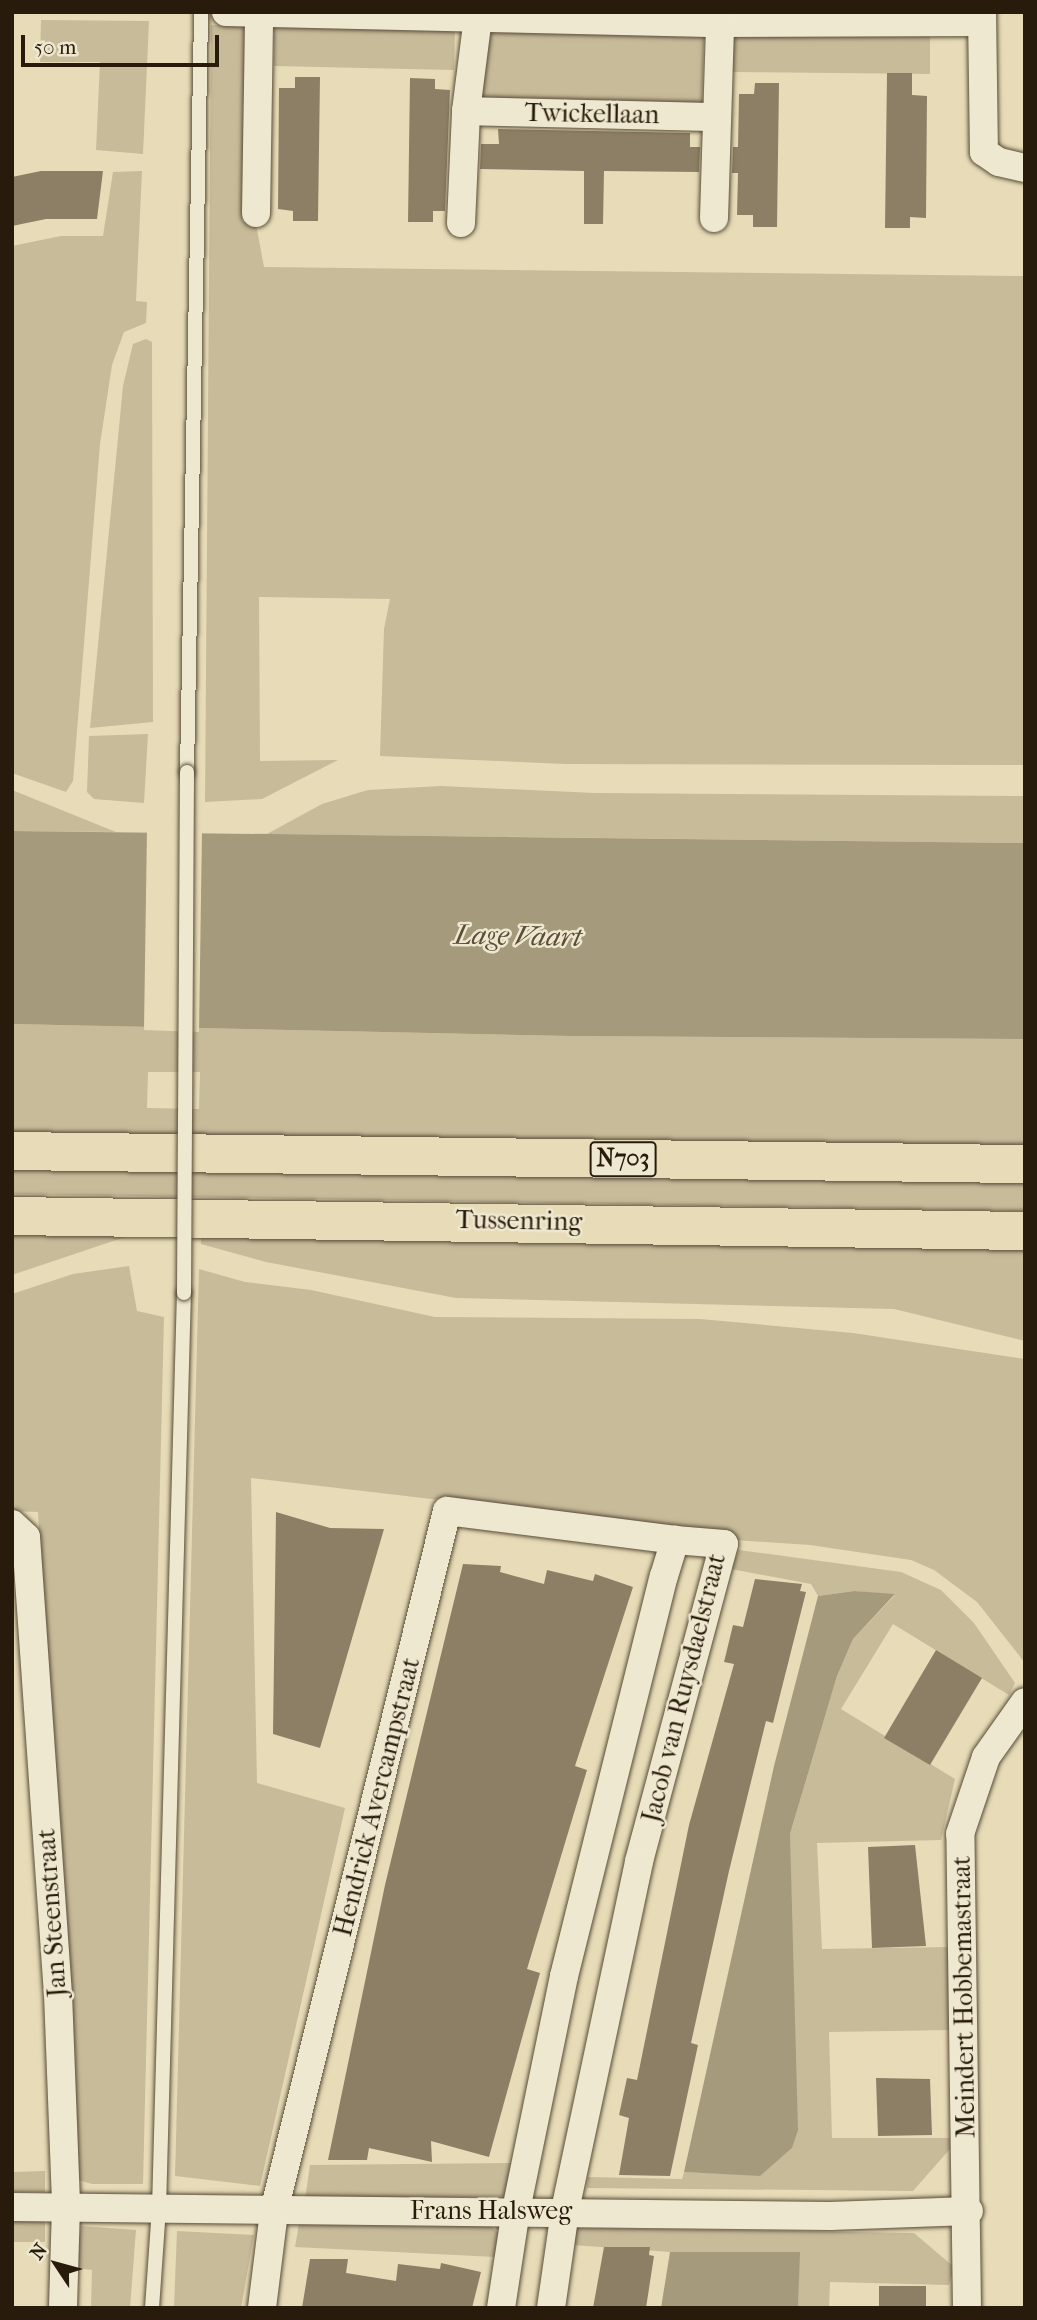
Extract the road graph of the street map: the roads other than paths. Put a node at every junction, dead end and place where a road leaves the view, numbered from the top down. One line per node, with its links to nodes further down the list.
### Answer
1 (201, 12): 24 (lane, bridge)
2 (226, 12): 3 (street)
3 (258, 16): 4 (street); 10 (street)
4 (478, 17): 6 (street); 7 (street)
5 (982, 17): 6 (street); 9 (street)
6 (720, 23): 8 (street)
7 (466, 111): 8 (street, Twickellaan); 12 (street)
8 (717, 117): 11 (street)
9 (1025, 168)
10 (256, 213)
11 (714, 218)
12 (461, 223)
13 (12, 1151): 14 (highway, N703)
14 (1025, 1164)
15 (12, 1216): 16 (highway, Tussenring)
16 (1025, 1231)
17 (12, 1524): 22 (street, Jan Steenstraat)
18 (675, 1540): 20 (street, Jacob van Ruysdaelstraat); 21 (street, Jacob van Ruysdaelstraat); 26 (street, Hendrick Avercampstraat)
19 (1025, 1702): 28 (street, Meindert Hobbemastraat)
20 (593, 1851): 21 (street); 25 (street, Jacob van Ruysdaelstraat)
21 (639, 1862): 27 (street, Jacob van Ruysdaelstraat)
22 (65, 2206): 23 (street, Frans Halsweg); 24 (street, Frans Halsweg); 29 (street, Jan Steenstraat)
23 (12, 2207)
24 (159, 2209): 26 (street, Frans Halsweg); 30 (lane)
25 (516, 2210): 26 (street, Frans Halsweg); 27 (street, Frans Halsweg); 32 (street, Jacob van Ruysdaelstraat)
26 (274, 2211): 31 (street, Hendrick Avercampstraat)
27 (565, 2211): 28 (street, Frans Halsweg); 33 (street, Jacob van Ruysdaelstraat)
28 (969, 2211): 34 (street, Meindert Hobbemastraat)
29 (63, 2308)
30 (152, 2308)
31 (261, 2308)
32 (501, 2308)
33 (551, 2308)
34 (967, 2308)

